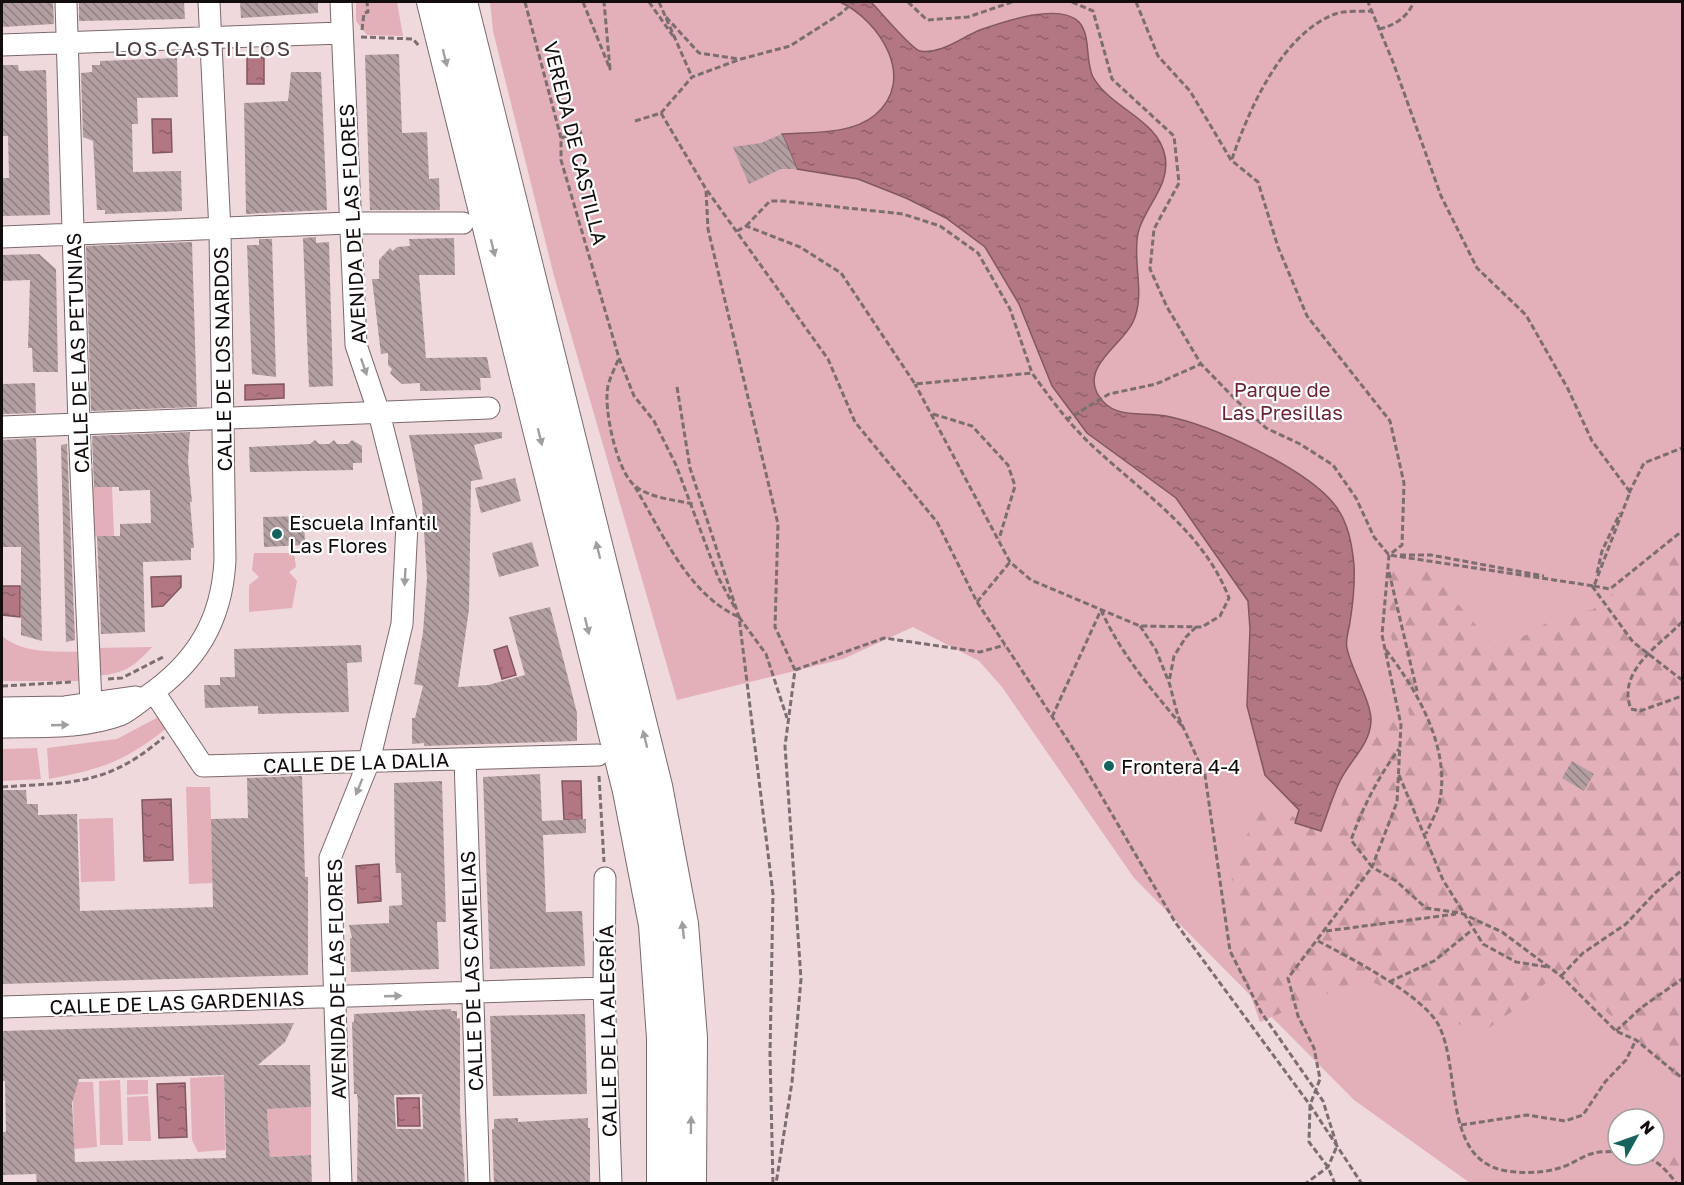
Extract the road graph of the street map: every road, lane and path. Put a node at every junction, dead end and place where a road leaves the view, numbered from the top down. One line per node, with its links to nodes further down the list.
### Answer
1 (66, 2): 25 (street, CALLE DE LAS PETUNIAS)
2 (209, 2): 23 (street, CALLE DE LOS NARDOS)
3 (341, 2): 22 (street, AVENIDA DE LAS FLORES)
4 (367, 2): 22 (path)
5 (432, 2): 125 (highway, one-way to 125)
6 (462, 2): 126 (highway, one-way to 6)
7 (525, 2): 33 (path, VEREDA DE CASTILLA)
8 (583, 2): 9 (path)
9 (604, 2)
10 (649, 2): 24 (path)
11 (659, 2): 20 (path)
12 (854, 2): 28 (path)
13 (908, 2): 14 (path)
14 (1012, 2)
15 (1072, 2): 44 (path)
16 (1136, 2): 34 (path)
17 (1368, 2): 19 (path)
18 (1414, 2): 21 (path)
19 (1372, 11): 21 (path); 34 (path)
20 (666, 17): 24 (path); 28 (path)
21 (1379, 29): 57 (path)
22 (351, 35): 23 (street); 27 (path); 36 (street, AVENIDA DE LAS FLORES)
23 (210, 36): 25 (street); 39 (street, CALLE DE LOS NARDOS)
24 (678, 42): 29 (path)
25 (68, 44): 26 (street); 41 (street, CALLE DE LAS PETUNIAS)
26 (2, 45)
27 (420, 48)
28 (741, 59): 29 (path)
29 (692, 77): 30 (path)
30 (661, 114): 31 (path); 35 (path)
31 (635, 122)
32 (582, 132): 33 (path)
33 (561, 138): 43 (path, VEREDA DE CASTILLA)
34 (1231, 160): 61 (path)
35 (706, 189): 40 (path); 75 (path)
36 (350, 223): 37 (street); 39 (street); 49 (street, AVENIDA DE LAS FLORES, one-way to 49)
37 (463, 224)
38 (746, 226): 40 (path); 45 (path); 46 (path)
39 (220, 229): 41 (street); 51 (street, CALLE DE LOS NARDOS)
40 (737, 231): 65 (path)
41 (74, 234): 42 (street); 53 (street, CALLE DE LAS PETUNIAS)
42 (2, 237)
43 (619, 358): 56 (path); 58 (path, VEREDA DE CASTILLA)
44 (1201, 364): 52 (path); 61 (path)
45 (1032, 373): 46 (path); 52 (path)
46 (915, 384): 50 (path)
47 (677, 387): 67 (path)
48 (489, 408): 49 (street)
49 (379, 413): 51 (street); 93 (street, AVENIDA DE LAS FLORES, one-way to 93)
50 (931, 414): 60 (path); 60 (path)
51 (222, 418): 53 (street); 80 (street, CALLE DE LOS NARDOS)
52 (1066, 420): 70 (path)
53 (79, 425): 54 (street); 76 (street, CALLE DE LAS PETUNIAS)
54 (2, 427)
55 (1683, 448): 57 (path)
56 (635, 486): 58 (path); 67 (path)
57 (1630, 492): 64 (path)
58 (693, 504): 67 (path)
59 (1683, 531): 64 (path)
60 (999, 539): 62 (path)
61 (1389, 555): 63 (path); 64 (path)
62 (1010, 562): 65 (path); 66 (path)
63 (1388, 568): 72 (path); 81 (path)
64 (1594, 586): 73 (path)
65 (977, 602): 71 (path)
66 (1101, 610): 69 (path); 85 (path); 89 (path)
67 (739, 616): 86 (path); 127 (path)
68 (1683, 622): 73 (path)
69 (1140, 626): 70 (path); 78 (path)
70 (1197, 627): 78 (path)
71 (1005, 645): 75 (path); 85 (path)
72 (1385, 648): 81 (path); 90 (path)
73 (1649, 654): 77 (path); 82 (path)
74 (166, 656): 76 (path)
75 (795, 670): 86 (path)
76 (91, 680): 79 (path); 83 (street, CALLE DE LAS PETUNIAS)
77 (1683, 680)
78 (1169, 682): 89 (path)
79 (2, 687)
80 (154, 692): 83 (street, CALLE DE LOS NARDOS); 87 (street, CALLE DE LA DALIA); 88 (street, CALLE DE LOS NARDOS, one-way to 80)
81 (1418, 696): 96 (path)
82 (1683, 696)
83 (91, 705): 84 (street, CALLE DE LOS NARDOS)
84 (2, 708)
85 (1052, 717): 116 (path)
86 (788, 720): 127 (path)
87 (177, 726): 93 (street, CALLE DE LA DALIA); 95 (path)
88 (2, 727)
89 (1185, 730): 115 (path)
90 (1400, 749): 94 (path); 97 (path)
91 (598, 755): 92 (street, CALLE DE LA DALIA)
92 (465, 759): 93 (street, CALLE DE LA DALIA); 109 (street, CALLE DE LAS CAMELIAS)
93 (369, 761): 110 (street, AVENIDA DE LAS FLORES, one-way to 110)
94 (1398, 773): 96 (path); 97 (path)
95 (2, 787)
96 (1425, 836): 100 (path)
97 (1372, 867): 100 (path); 102 (path)
98 (1683, 870): 105 (path)
99 (605, 878): 108 (street, CALLE DE LA ALEGRÍA)
100 (1461, 913): 101 (path); 102 (path); 104 (path)
101 (1472, 930): 104 (path); 107 (path)
102 (1326, 931): 103 (path)
103 (1318, 941): 107 (path); 115 (path)
104 (1550, 968): 105 (path)
105 (1561, 976): 112 (path)
106 (1683, 979): 112 (path)
107 (1389, 982): 117 (path)
108 (604, 988): 109 (street, CALLE DE LAS GARDENIAS); 124 (street, CALLE DE LA ALEGRÍA)
109 (471, 993): 110 (street, CALLE DE LAS GARDENIAS, one-way to 109); 123 (street, CALLE DE LAS CAMELIAS)
110 (334, 998): 111 (street, CALLE DE LAS GARDENIAS); 122 (street, AVENIDA DE LAS FLORES)
111 (2, 1007)
112 (1616, 1031): 113 (path)
113 (1636, 1040): 114 (path); 117 (path)
114 (1683, 1078)
115 (1316, 1089): 116 (path); 118 (path)
116 (1310, 1105): 118 (path); 120 (path)
117 (1461, 1125): 119 (path)
118 (1337, 1146): 120 (path); 130 (path)
119 (1606, 1152)
120 (1328, 1167): 128 (path); 129 (path)
121 (1662, 1167): 131 (path)
122 (341, 1184)
123 (479, 1184)
124 (611, 1184)
125 (662, 1184)
126 (691, 1184)
127 (774, 1184)
128 (1305, 1184)
129 (1335, 1184)
130 (1362, 1184)
131 (1677, 1184)

